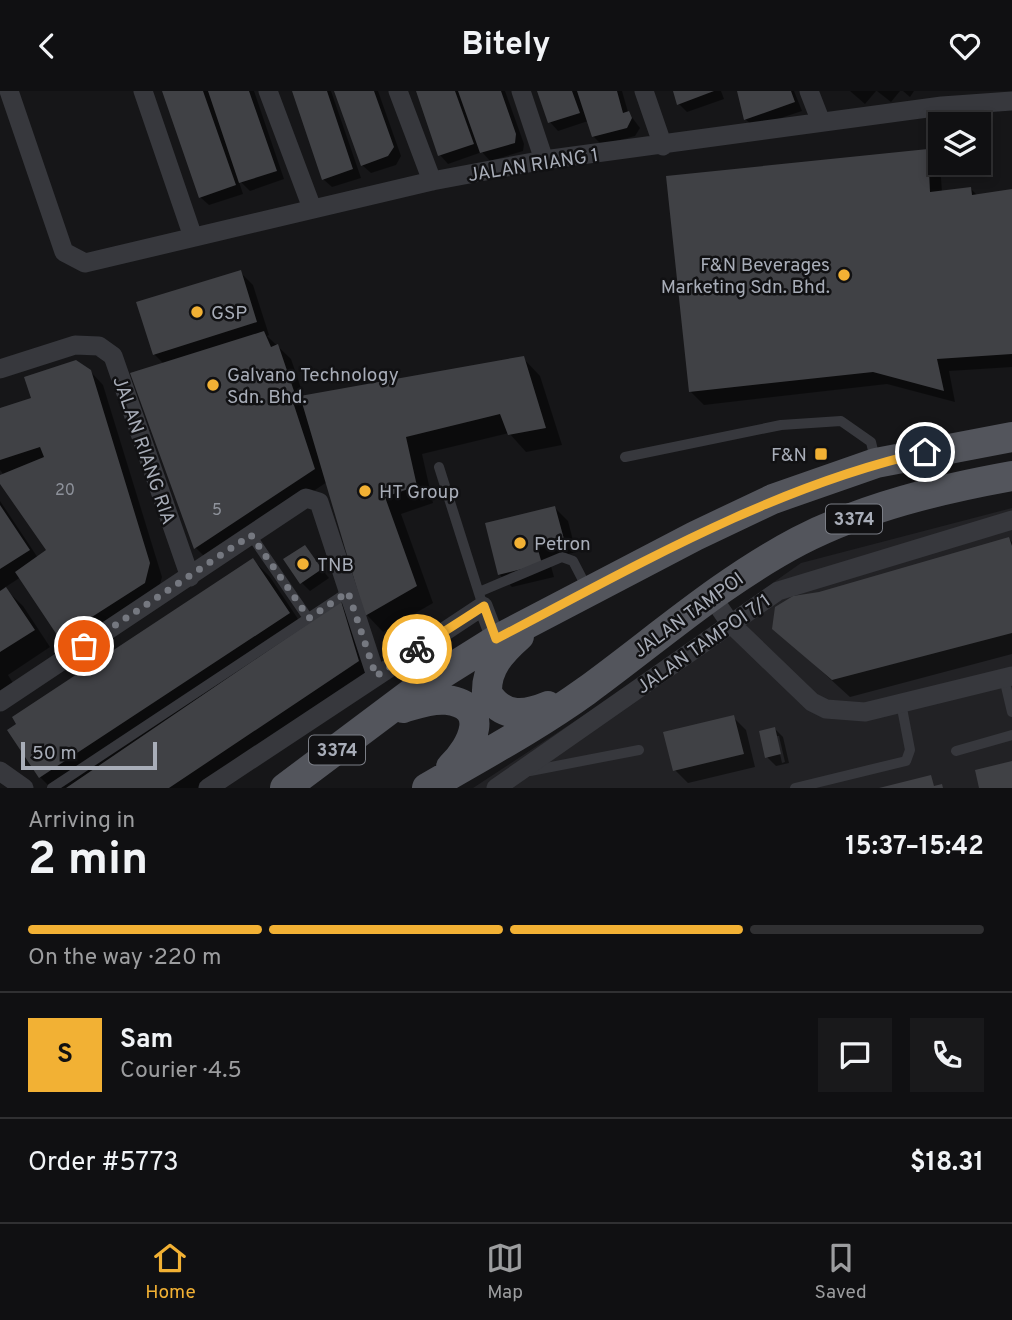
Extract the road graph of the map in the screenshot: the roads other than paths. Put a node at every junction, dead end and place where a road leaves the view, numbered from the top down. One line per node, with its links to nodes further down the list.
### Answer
1 (9, 91): 9 (street)
2 (143, 91): 15 (street)
3 (268, 91): 14 (street)
4 (398, 91): 13 (street)
5 (521, 91): 12 (street)
6 (644, 91): 11 (street)
7 (809, 91): 10 (street)
8 (1012, 101): 10 (street, JALAN RIANG 1)
9 (8, 112): 15 (street, JALAN RIANG 1)
10 (821, 122): 11 (street, JALAN RIANG 1)
11 (663, 146): 12 (street, JALAN RIANG 1)
12 (544, 160): 13 (street, JALAN RIANG 1)
13 (432, 181): 14 (street, JALAN RIANG 1)
14 (312, 208): 15 (street, JALAN RIANG 1)
15 (193, 237)
16 (0, 369): 24 (street, JALAN RIANG RIA)
17 (1012, 437): 19 (main road, 3374)
18 (625, 457): 19 (lane)
19 (876, 463): 25 (main road, 3374)
20 (439, 467): 28 (lane)
21 (1012, 476): 27 (main road, JALAN TAMPOI / 3374)
22 (1012, 520): 31 (street, JALAN TAMPOI 7/1)
23 (251, 535): 24 (street); 26 (street); 30 (lane)
24 (190, 577): 36 (street)
25 (588, 589): 28 (lane); 29 (main road, 3374)
26 (348, 592): 30 (lane); 33 (street)
27 (710, 594): 31 (street); 35 (main road, JALAN TAMPOI / 3374)
28 (481, 599): 32 (street); 33 (street)
29 (544, 614): 32 (main road, 3374); 35 (main road)
30 (309, 618): 47 (lane)
31 (730, 623): 37 (street); 44 (street, JALAN TAMPOI 7/1)
32 (496, 639): 38 (main road, 3374)
33 (376, 676): 48 (street)
34 (1008, 677): 37 (street); 39 (lane)
35 (584, 692): 45 (main road, JALAN TAMPOI / 3374)
36 (0, 702)
37 (901, 703): 51 (lane)
38 (389, 711): 45 (main road); 49 (main road, 3374)
39 (1012, 712)
40 (1012, 735): 42 (lane)
41 (639, 750): 44 (lane)
42 (956, 751)
43 (0, 771): 46 (street)
44 (519, 773): 50 (street, JALAN TAMPOI 7/1)
45 (438, 784)
46 (24, 788)
47 (52, 788)
48 (208, 788)
49 (285, 788)
50 (496, 788)
51 (795, 788)

